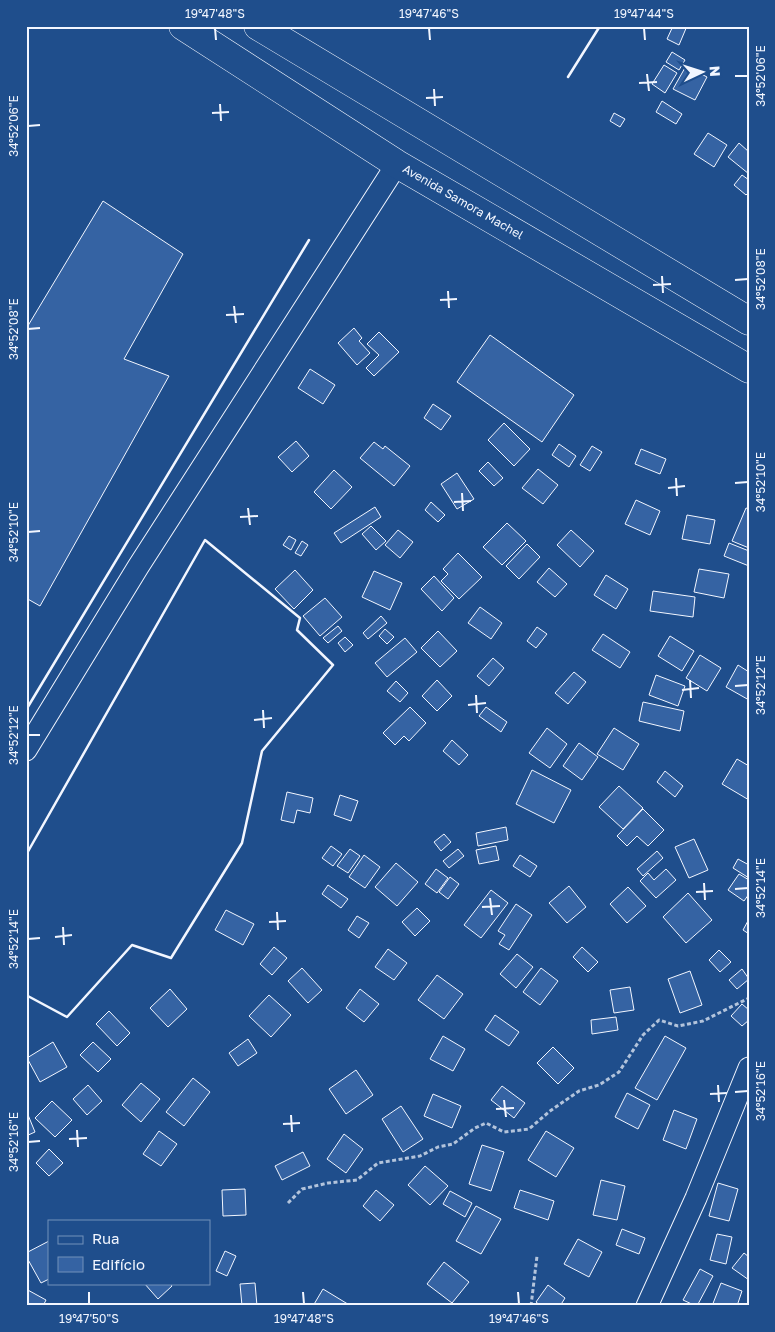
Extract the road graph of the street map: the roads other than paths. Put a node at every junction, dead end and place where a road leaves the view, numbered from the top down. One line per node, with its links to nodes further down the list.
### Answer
1 (183, 26): 3 (highway, Avenida Samora Machel)
2 (258, 26): 4 (highway)
3 (397, 164): 5 (highway, Avenida Samora Machel); 6 (street)
4 (749, 320)
5 (749, 369)
6 (26, 750)
7 (749, 1068): 8 (street)
8 (647, 1306)

